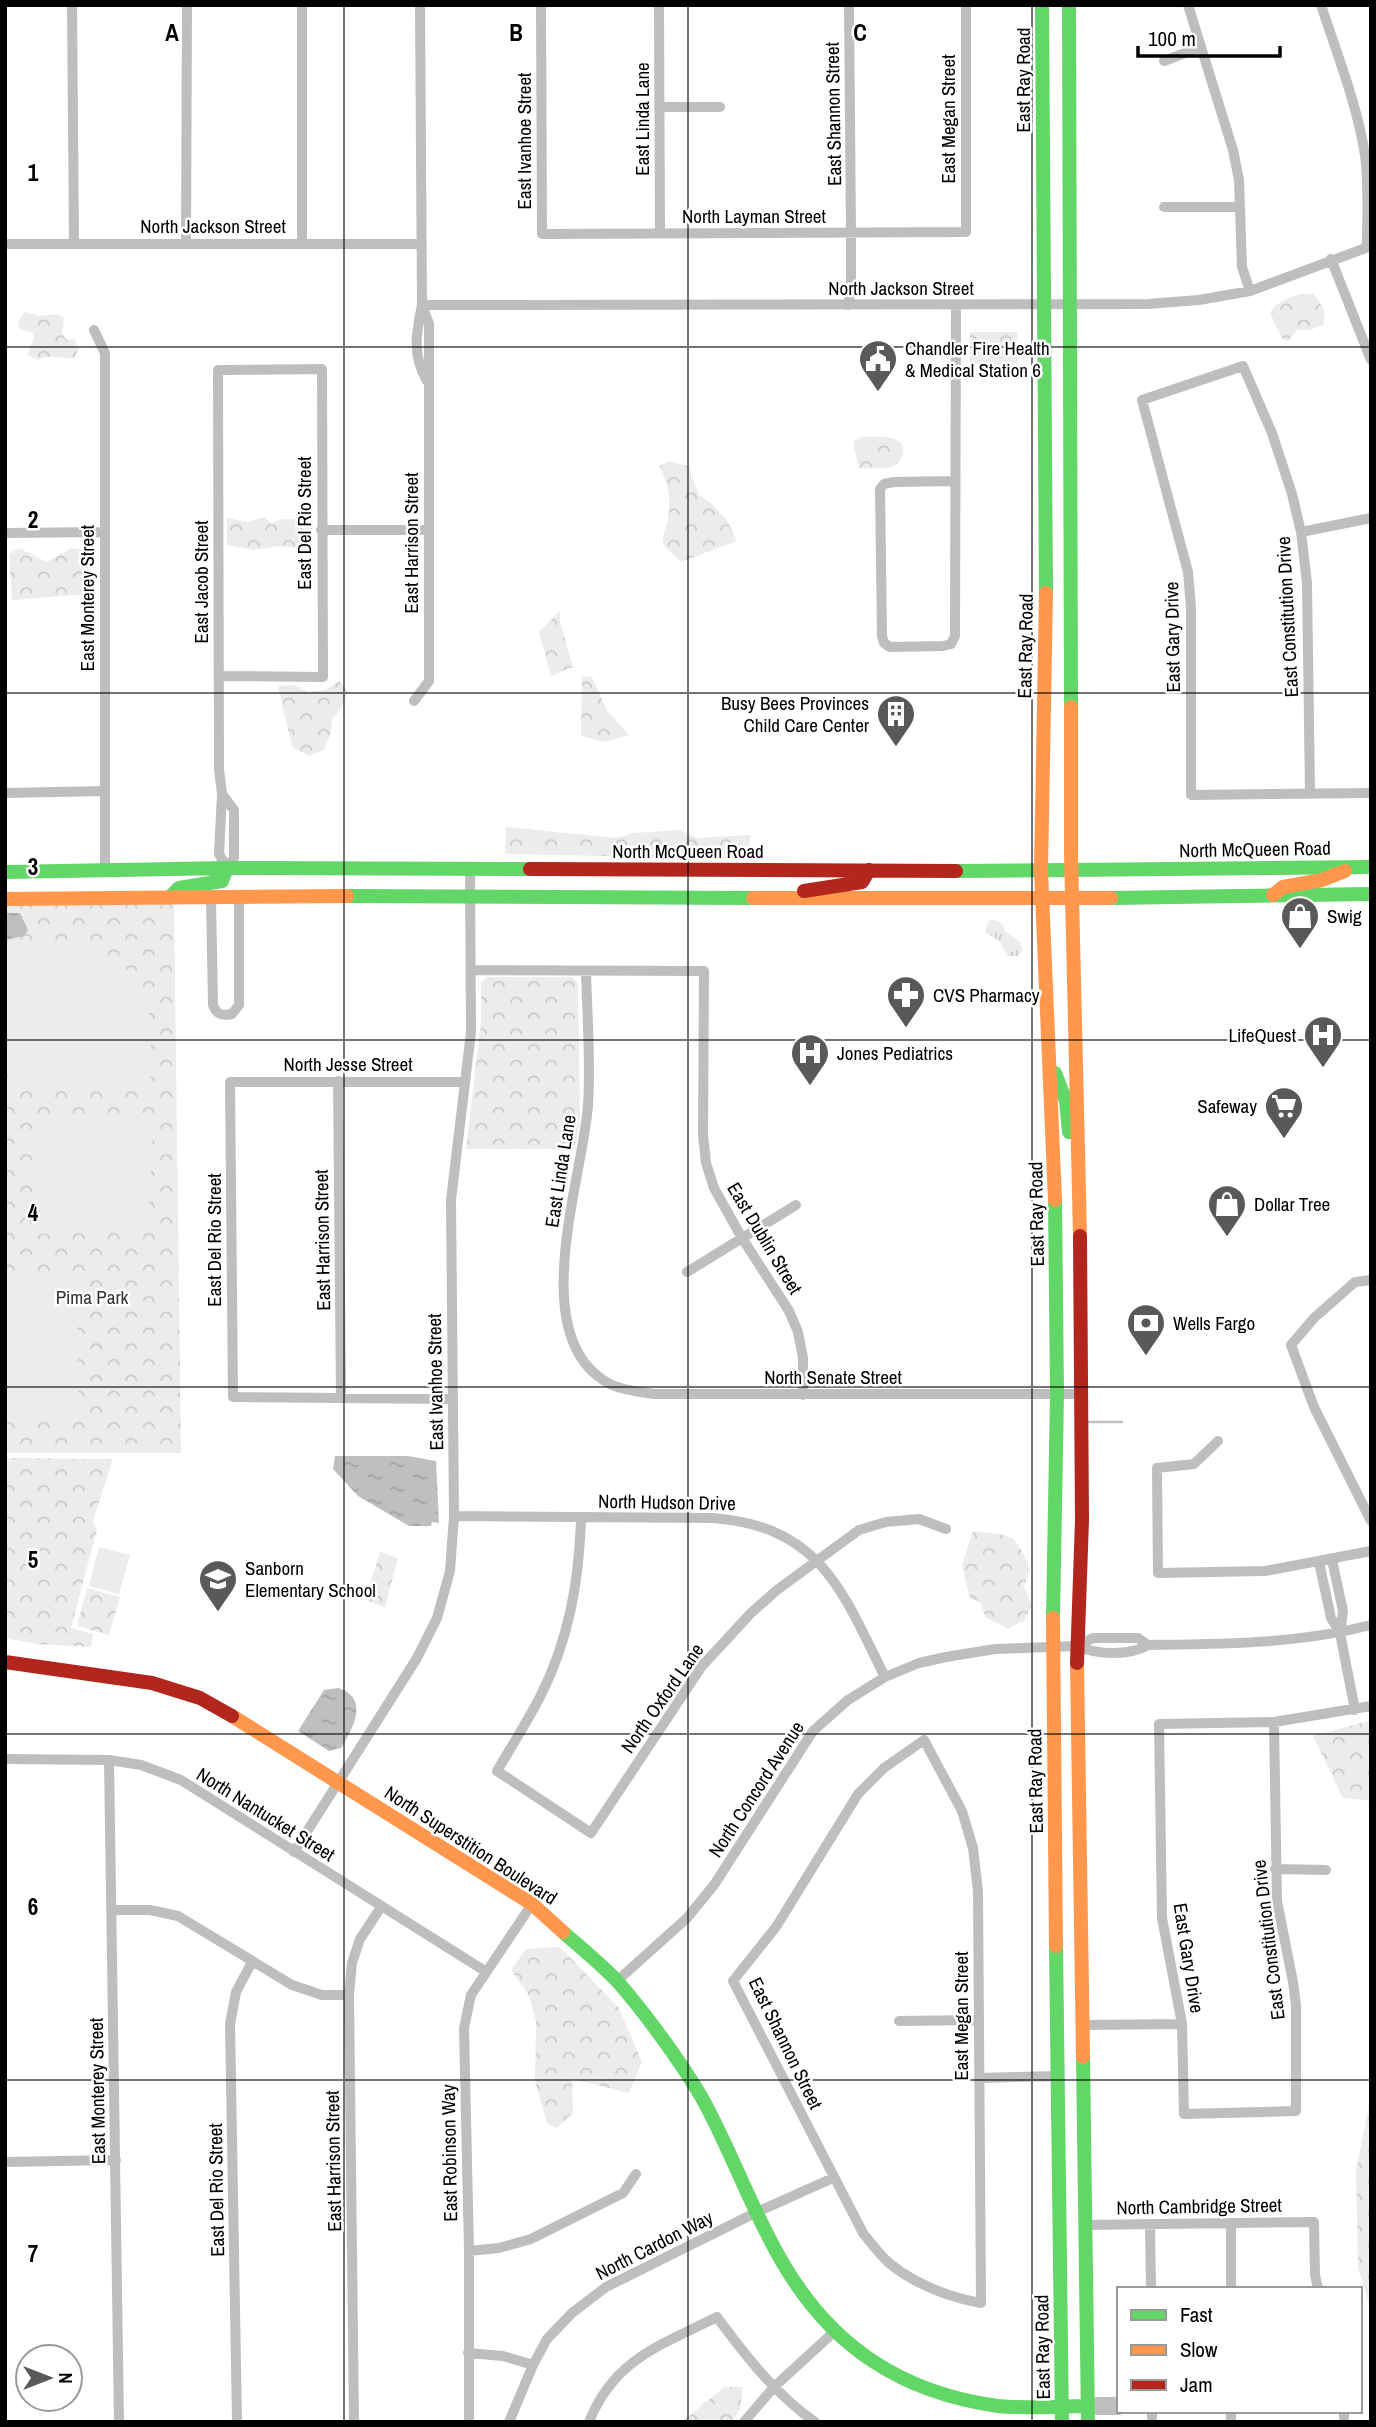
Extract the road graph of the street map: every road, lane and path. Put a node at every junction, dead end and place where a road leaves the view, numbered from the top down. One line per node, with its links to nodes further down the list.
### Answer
1 (72, 5): 23 (street)
2 (187, 5): 25 (street)
3 (302, 5): 26 (street)
4 (420, 5): 27 (street, East Harrison Street)
5 (541, 5): 21 (street, East Ivanhoe Street)
6 (659, 5): 15 (street, East Linda Lane)
7 (849, 5): 22 (street, East Shannon Street)
8 (965, 5): 19 (street, East Megan Street)
9 (1042, 5): 34 (main road, East Ray Road)
10 (1069, 5): 35 (main road)
11 (1188, 5): 13 (street)
12 (1321, 5): 28 (street)
13 (1201, 47): 14 (street); 18 (street)
14 (1164, 61)
15 (660, 107): 16 (street); 20 (street, East Linda Lane)
16 (720, 107)
17 (1164, 207): 18 (street)
18 (1240, 207): 30 (street)
19 (965, 232): 22 (street, North Layman Street)
20 (660, 233): 21 (street, North Layman Street); 22 (street, North Layman Street)
21 (542, 234)
22 (851, 234): 32 (street, East Shannon Street)
23 (74, 243): 24 (street, North Jackson Street); 25 (street, North Jackson Street)
24 (5, 244)
25 (186, 244): 26 (street, North Jackson Street)
26 (302, 244): 27 (street, North Jackson Street)
27 (421, 244): 31 (street, East Harrison Street)
28 (1369, 246): 29 (street, North Jackson Street)
29 (1331, 259): 30 (street, North Jackson Street); 37 (street)
30 (1250, 291): 35 (street, North Jackson Street)
31 (422, 305): 32 (street, North Jackson Street); 43 (street, East Harrison Street)
32 (848, 305): 33 (street, North Jackson Street)
33 (956, 305): 34 (street, North Jackson Street); 40 (street)
34 (1043, 305): 35 (street, North Jackson Street); 59 (main road, East Ray Road)
35 (1069, 305): 58 (main road)
36 (94, 330): 44 (street, East Monterey Street)
37 (1371, 360)
38 (1243, 366): 45 (street, East Constitution Drive); 51 (street, East Gary Drive)
39 (218, 370): 42 (street, East Del Rio Street); 47 (street, East Jacob Street)
40 (955, 481): 40 (street)
41 (1371, 518): 45 (street)
42 (321, 530): 43 (street); 47 (street, East Del Rio Street)
43 (429, 530): 48 (street, East Harrison Street)
44 (105, 532): 46 (street); 49 (street, East Monterey Street)
45 (1301, 532): 51 (street, East Constitution Drive)
46 (5, 533)
47 (219, 676): 54 (street, East Jacob Street)
48 (414, 701)
49 (105, 791): 50 (street); 55 (street, East Monterey Street)
50 (5, 793)
51 (1310, 793): 52 (street)
52 (1371, 793)
53 (1364, 867): 58 (main road, North McQueen Road); 63 (main road)
54 (227, 868): 55 (main road, North McQueen Road); 56 (main road, North McQueen Road); 64 (main road)
55 (106, 869): 60 (main road, North McQueen Road)
56 (470, 869): 57 (main road, North McQueen Road); 62 (street, East Ivanhoe Street)
57 (869, 870): 59 (main road, North McQueen Road); 67 (main road)
58 (1071, 870): 59 (main road, North McQueen Road); 68 (main road)
59 (1041, 871): 70 (main road, East Ray Road)
60 (5, 872)
61 (1371, 894): 63 (main road)
62 (471, 896): 66 (main road); 67 (main road); 71 (street, East Ivanhoe Street)
63 (1272, 896): 68 (main road)
64 (171, 897): 65 (main road); 69 (main road)
65 (211, 897): 66 (main road); 66 (street)
66 (239, 897)
67 (775, 898): 70 (main road)
68 (1072, 898): 70 (main road); 77 (main road)
69 (5, 899)
70 (1042, 899): 73 (main road, East Ray Road)
71 (471, 970): 72 (street); 76 (street, East Ivanhoe Street)
72 (586, 971): 79 (street, East Dublin Street); 82 (street, East Linda Lane)
73 (1050, 1059): 77 (main road); 83 (main road, East Ray Road)
74 (338, 1081): 75 (street, North Jesse Street); 76 (street, North Jesse Street); 86 (street, East Harrison Street)
75 (230, 1082): 86 (street, East Del Rio Street)
76 (465, 1082): 87 (street, East Ivanhoe Street)
77 (1080, 1170): 84 (main road)
78 (796, 1205): 79 (street)
79 (742, 1238): 80 (street); 85 (street, East Dublin Street)
80 (687, 1272)
81 (1371, 1280): 91 (street)
82 (592, 1370): 85 (street, North Senate Street)
83 (1058, 1394): 84 (street, North Senate Street); 85 (street, North Senate Street); 99 (main road, East Ray Road)
84 (1081, 1394): 100 (main road)
85 (803, 1395)
86 (341, 1398): 87 (street)
87 (452, 1399): 89 (street, East Ivanhoe Street)
88 (1218, 1441): 96 (street)
89 (454, 1516): 90 (street, North Hudson Drive); 109 (street, East Ivanhoe Street)
90 (582, 1519): 95 (street, North Hudson Drive); 95 (street, North Oxford Lane)
91 (1371, 1521)
92 (946, 1529): 95 (street, North Oxford Lane)
93 (1371, 1551): 94 (street)
94 (1332, 1560): 96 (street); 98 (street)
95 (818, 1561): 102 (street, North Hudson Drive)
96 (1319, 1562): 98 (street)
97 (1371, 1625): 98 (street, North Concord Avenue)
98 (1340, 1633): 100 (street, North Concord Avenue); 104 (street)
99 (1053, 1646): 100 (street, North Concord Avenue); 102 (street, North Concord Avenue); 124 (main road, East Ray Road)
100 (1077, 1646): 123 (main road)
101 (5, 1662): 109 (main road, North Superstition Boulevard)
102 (885, 1677): 118 (street, North Concord Avenue)
103 (1371, 1706): 104 (street)
104 (1354, 1710): 105 (street)
105 (1273, 1722): 111 (street, East Constitution Drive); 122 (street, East Gary Drive)
106 (924, 1740): 120 (street, East Megan Street); 130 (street, East Shannon Street)
107 (5, 1759): 108 (street, North Nantucket Street)
108 (109, 1760): 110 (street, North Nantucket Street); 115 (street, East Monterey Street)
109 (339, 1782): 110 (street, East Ivanhoe Street); 113 (main road, North Superstition Boulevard)
110 (294, 1852): 114 (street, North Nantucket Street)
111 (1275, 1869): 112 (street); 126 (street, East Constitution Drive)
112 (1326, 1870)
113 (532, 1904): 117 (street, East Robinson Way); 118 (main road, North Superstition Boulevard)
114 (381, 1907): 117 (street, North Nantucket Street); 119 (street, East Harrison Street)
115 (113, 1910): 116 (street); 127 (street, East Monterey Street)
116 (252, 1962): 119 (street); 149 (street, East Del Rio Street)
117 (485, 1971): 135 (street, East Robinson Way)
118 (617, 1981): 131 (main road, North Superstition Boulevard)
119 (349, 1995): 150 (street, East Harrison Street)
120 (979, 2020): 121 (street); 125 (street, East Megan Street)
121 (899, 2021)
122 (1182, 2024): 123 (street); 126 (street, East Gary Drive)
123 (1082, 2025): 134 (main road)
124 (1058, 2076): 125 (street); 145 (main road, East Ray Road)
125 (979, 2078): 139 (street, East Megan Street)
126 (1184, 2114)
127 (116, 2160): 128 (street); 148 (street, East Monterey Street)
128 (5, 2162)
129 (636, 2174): 135 (street)
130 (833, 2178): 131 (street, North Cardon Way); 139 (street, East Shannon Street)
131 (757, 2212): 140 (main road, North Superstition Boulevard); 142 (street, North Cardon Way)
132 (1150, 2224): 133 (street, North Cambridge Street); 134 (street, North Cambridge Street); 136 (street)
133 (1231, 2224): 137 (street); 138 (street, North Cambridge Street)
134 (1085, 2225): 146 (main road)
135 (469, 2251): 141 (street, East Robinson Way)
136 (1151, 2287)
137 (1231, 2287)
138 (1318, 2287)
139 (981, 2303)
140 (835, 2331): 143 (street); 145 (main road, North Superstition Boulevard)
141 (468, 2353): 142 (street); 151 (street, East Robinson Way)
142 (533, 2365): 152 (street, North Cardon Way)
143 (774, 2387): 153 (street); 154 (street); 155 (street)
144 (1117, 2402): 146 (street)
145 (1061, 2406): 146 (main road, North Superstition Boulevard); 156 (main road, East Ray Road)
146 (1088, 2406): 147 (street); 157 (main road)
147 (1117, 2410)
148 (119, 2422)
149 (237, 2422)
150 (354, 2422)
151 (469, 2422)
152 (509, 2422)
153 (589, 2422)
154 (744, 2422)
155 (815, 2422)
156 (1062, 2422)
157 (1088, 2422)

